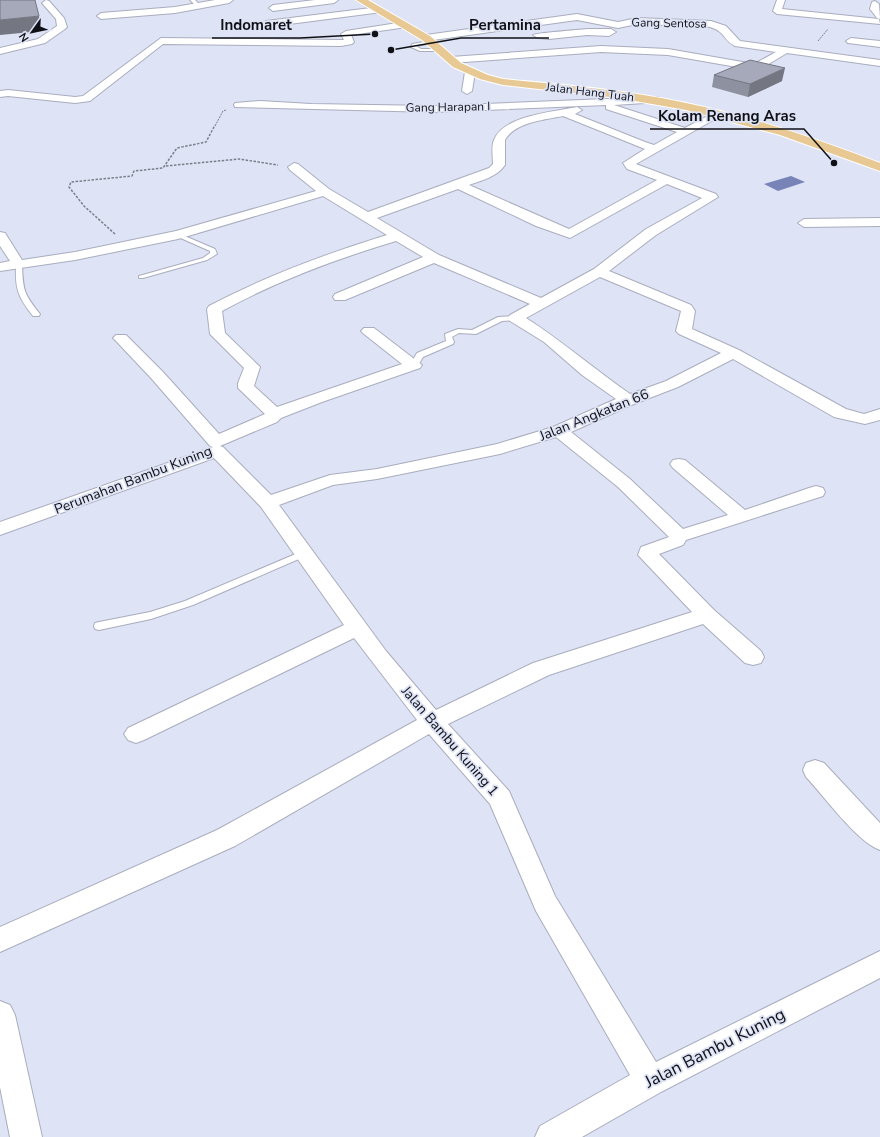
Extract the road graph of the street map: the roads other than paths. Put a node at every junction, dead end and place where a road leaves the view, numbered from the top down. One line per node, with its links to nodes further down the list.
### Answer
1 (147, 0): 12 (street)
2 (229, 0): 6 (street)
3 (334, 0): 10 (street)
4 (361, 0): 11 (main road, Jalan Hang Tuah)
5 (780, 0): 14 (street)
6 (195, 2): 12 (street)
7 (46, 3): 25 (street)
8 (875, 4): 15 (street)
9 (828, 5): 14 (street)
10 (273, 8)
11 (379, 10): 16 (street); 17 (main road, Jalan Hang Tuah)
12 (150, 12): 13 (street)
13 (101, 16)
14 (827, 16): 15 (street)
15 (880, 20)
16 (266, 24)
17 (404, 25): 22 (main road, Jalan Hang Tuah); 31 (street)
18 (618, 25): 19 (street); 22 (street, Gang Sentosa); 26 (street, Gang Sentosa)
19 (609, 34): 20 (street); 24 (street)
20 (538, 35)
21 (851, 41): 23 (street)
22 (432, 43): 27 (main road, Jalan Hang Tuah)
23 (880, 44)
24 (601, 49): 26 (street); 27 (street)
25 (0, 51)
26 (784, 51): 28 (street, Gang Sentosa)
27 (451, 60): 29 (main road, Jalan Hang Tuah)
28 (880, 63)
29 (470, 72): 30 (street); 32 (main road, Jalan Hang Tuah)
30 (467, 91)
31 (0, 94)
32 (656, 100): 33 (street, Gang Harapan I); 36 (main road, Jalan Hang Tuah)
33 (605, 103): 34 (street, Gang Harapan I); 35 (street); 37 (street)
34 (239, 105)
35 (564, 113): 38 (street); 42 (street)
36 (719, 114): 37 (street); 39 (main road, Jalan Hang Tuah)
37 (684, 132): 38 (street)
38 (654, 148): 41 (street)
39 (880, 166)
40 (294, 167): 43 (street)
41 (666, 180): 42 (street); 53 (street)
42 (459, 185): 44 (street)
43 (325, 192): 44 (street); 47 (street)
44 (367, 217): 49 (street)
45 (880, 222): 46 (street)
46 (804, 223)
47 (178, 235): 51 (street); 54 (lane)
48 (0, 236): 51 (street)
49 (396, 236): 50 (street); 64 (street)
50 (434, 258): 55 (street); 56 (street)
51 (19, 264): 52 (street); 57 (lane)
52 (0, 267)
53 (599, 272): 56 (street); 61 (street)
54 (141, 277)
55 (340, 296)
56 (542, 303): 58 (street)
57 (36, 314)
58 (515, 318): 62 (lane); 63 (street)
59 (369, 331): 62 (street)
60 (121, 338): 67 (street, Jalan Bambu Kuning 1)
61 (733, 354): 63 (street, Jalan Angkatan 66); 65 (street)
62 (414, 366): 64 (street, Perumahan Bambu Kuning)
63 (628, 400): 66 (street, Jalan Angkatan 66)
64 (275, 414): 67 (street, Perumahan Bambu Kuning)
65 (880, 414)
66 (559, 431): 70 (street, Jalan Angkatan 66); 73 (street)
67 (217, 447): 70 (street, Jalan Bambu Kuning 1); 72 (street, Perumahan Bambu Kuning)
68 (678, 464): 71 (street)
69 (816, 492): 71 (street)
70 (268, 503): 74 (street, Jalan Bambu Kuning 1)
71 (742, 517): 73 (street)
72 (0, 529)
73 (679, 536): 75 (street)
74 (305, 553): 76 (lane); 77 (street, Jalan Bambu Kuning 1)
75 (707, 615): 78 (street); 79 (street)
76 (99, 626)
77 (358, 627): 79 (street, Jalan Bambu Kuning 1); 80 (street)
78 (753, 657)
79 (432, 722): 83 (street); 86 (street, Jalan Bambu Kuning 1)
80 (136, 734)
81 (815, 770): 82 (street)
82 (880, 839)
83 (0, 940)
84 (880, 964): 86 (street, Jalan Bambu Kuning)
85 (0, 1015): 87 (street)
86 (650, 1081): 88 (street, Jalan Bambu Kuning)
87 (26, 1137)
88 (551, 1137)

